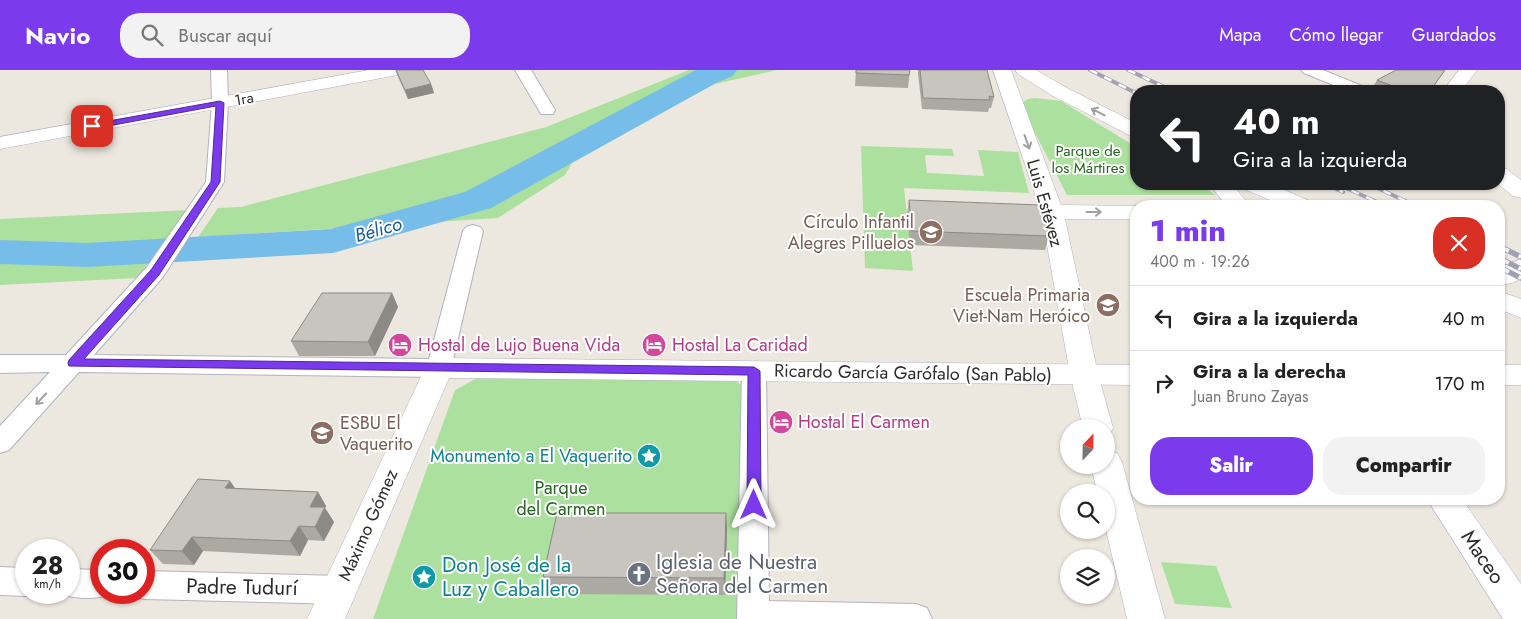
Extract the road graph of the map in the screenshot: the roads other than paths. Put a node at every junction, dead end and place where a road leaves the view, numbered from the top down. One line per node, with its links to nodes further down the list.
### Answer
1 (219, 70): 12 (street)
2 (398, 70): 12 (main road, 1ra)
3 (523, 70): 13 (street)
4 (1002, 70): 11 (main road, Luis Estévez)
5 (1024, 70): 10 (main road)
6 (1309, 70): 8 (street)
7 (1468, 70): 9 (main road)
8 (1346, 85)
9 (1457, 85)
10 (1060, 92): 11 (main road); 14 (main road, one-way to 10)
11 (1012, 96): 22 (main road, Luis Estévez, one-way to 22)
12 (220, 103): 15 (main road, 1ra); 27 (street)
13 (547, 110)
14 (1130, 128)
15 (0, 143)
16 (1505, 179): 19 (main road)
17 (1225, 190): 20 (main road)
18 (1266, 190): 21 (main road)
19 (1521, 191)
20 (1234, 200)
21 (1288, 200)
22 (1052, 212): 23 (main road, one-way to 23); 31 (main road, Luis Estévez)
23 (1130, 212)
24 (472, 231): 29 (street, Máximo Gómez)
25 (1505, 301): 26 (main road)
26 (1521, 309)
27 (74, 363): 28 (street, Ricardo García Garófalo (San Pablo)); 29 (street, Ricardo García Garófalo (San Pablo)); 36 (street, one-way to 36)
28 (0, 364)
29 (439, 368): 30 (main road, Ricardo García Garófalo (San Pablo)); 42 (main road, Máximo Gómez)
30 (754, 371): 31 (main road, Ricardo García Garófalo (San Pablo)); 44 (street)
31 (1084, 374): 32 (main road, Ricardo García Garófalo (San Pablo)); 35 (main road, Luis Estévez)
32 (1130, 375)
33 (1505, 375): 34 (main road)
34 (1521, 375)
35 (1096, 419)
36 (0, 443)
37 (1109, 474): 47 (main road)
38 (1448, 505): 43 (main road, Maceo)
39 (0, 581): 40 (street)
40 (15, 582)
41 (155, 585): 42 (street, Padre Tudurí)
42 (340, 590): 45 (main road, Máximo Gómez)
43 (1521, 615)
44 (753, 617): 46 (street)
45 (326, 619)
46 (916, 619)
47 (1146, 619)

